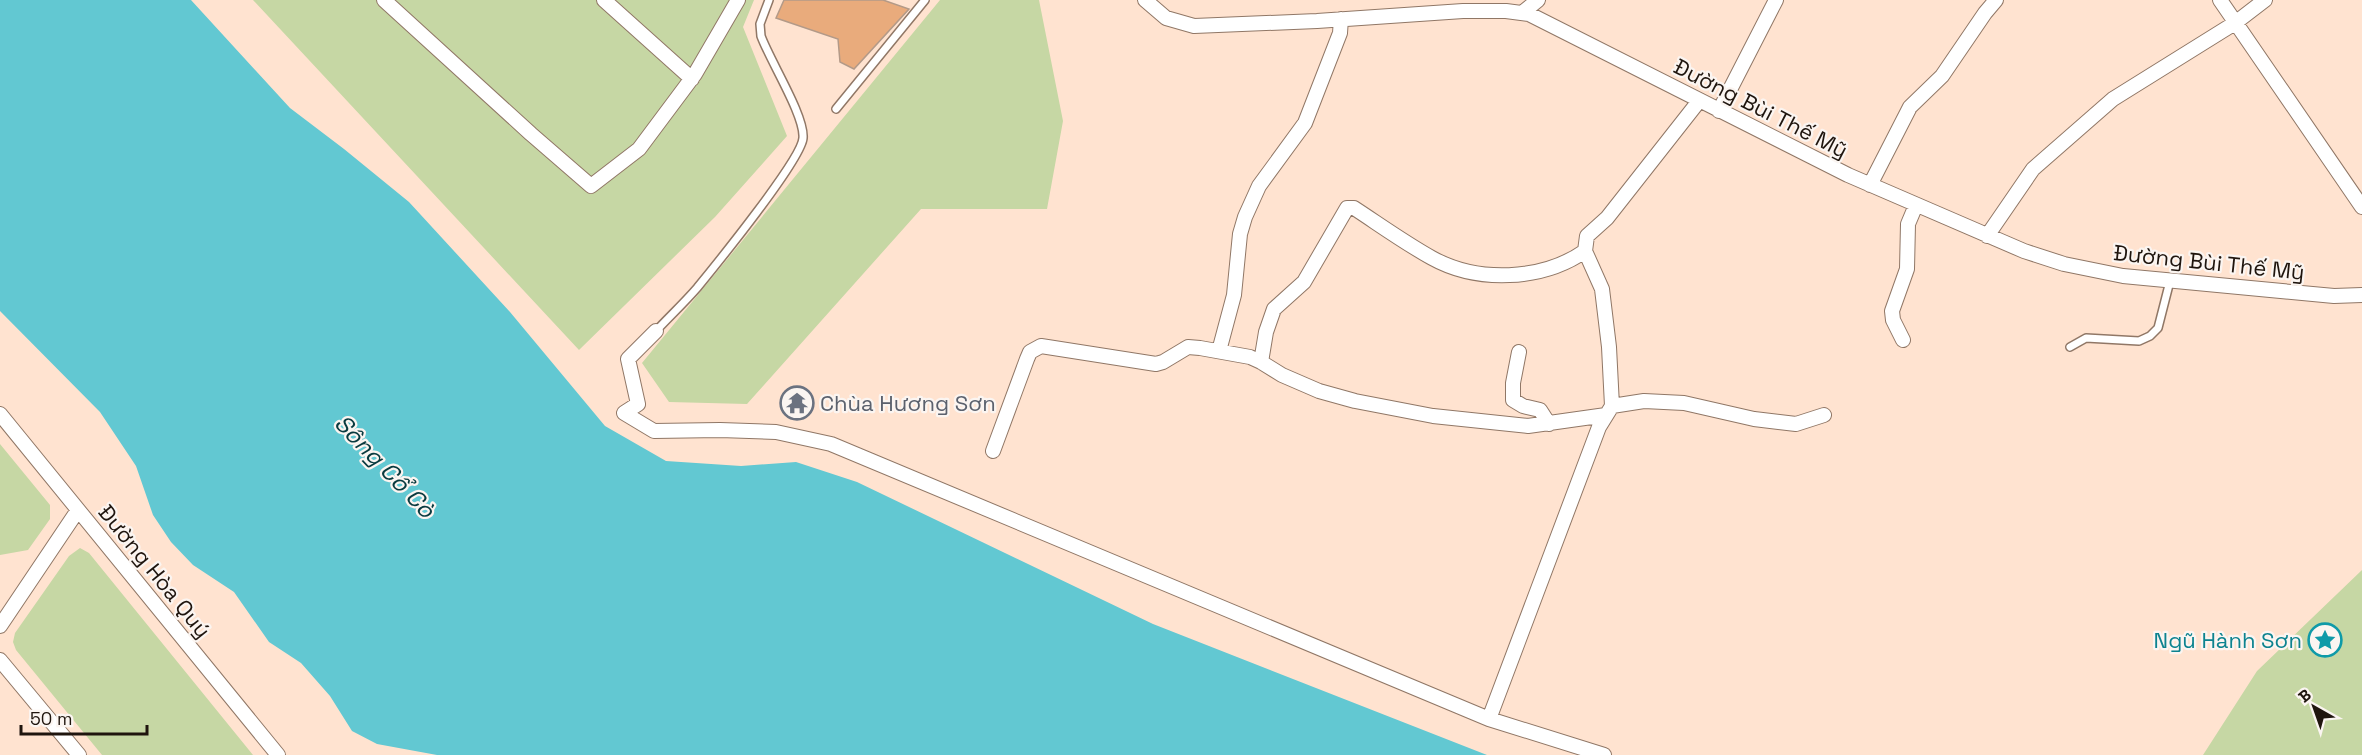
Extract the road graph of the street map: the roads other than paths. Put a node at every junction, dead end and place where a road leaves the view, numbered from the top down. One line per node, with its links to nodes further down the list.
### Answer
1 (384, 0): 15 (street)
2 (604, 0): 15 (street)
3 (738, 0): 15 (street)
4 (769, 0): 26 (lane)
5 (925, 0): 17 (lane)
6 (1145, 0): 13 (street, Đường Bùi Thế Mỹ)
7 (1538, 0): 12 (street)
8 (1776, 0): 18 (street)
9 (1996, 0): 19 (street)
10 (2220, 0): 14 (street)
11 (2265, 0): 14 (street)
12 (1522, 13): 13 (street, Đường Bùi Thế Mỹ); 16 (street, Đường Bùi Thế Mỹ)
13 (1341, 20): 29 (street)
14 (2235, 22): 21 (street); 22 (street)
15 (692, 79)
16 (1699, 101): 18 (street, Đường Bùi Thế Mỹ); 23 (street)
17 (836, 109)
18 (1719, 111): 19 (street, Đường Bùi Thế Mỹ)
19 (1870, 185): 20 (street, Đường Bùi Thế Mỹ)
20 (1916, 205): 22 (street, Đường Bùi Thế Mỹ); 27 (street)
21 (2362, 207)
22 (1987, 236): 24 (street, Đường Bùi Thế Mỹ)
23 (1585, 251): 31 (street); 32 (street)
24 (2170, 280): 25 (street, Đường Bùi Thế Mỹ); 28 (lane)
25 (2362, 295)
26 (656, 331): 40 (street)
27 (1903, 340)
28 (2070, 347)
29 (1219, 351): 31 (street); 36 (street)
30 (1519, 352): 35 (street)
31 (1261, 362): 35 (street)
32 (1609, 411): 34 (street); 35 (street); 40 (street)
33 (0, 414): 37 (street, Đường Hòa Quý)
34 (1824, 415)
35 (1549, 424)
36 (993, 451)
37 (78, 510): 38 (street); 42 (street, Đường Hòa Quý)
38 (0, 626)
39 (0, 660): 41 (street)
40 (1489, 719): 43 (street)
41 (79, 755)
42 (278, 755)
43 (1604, 755)

